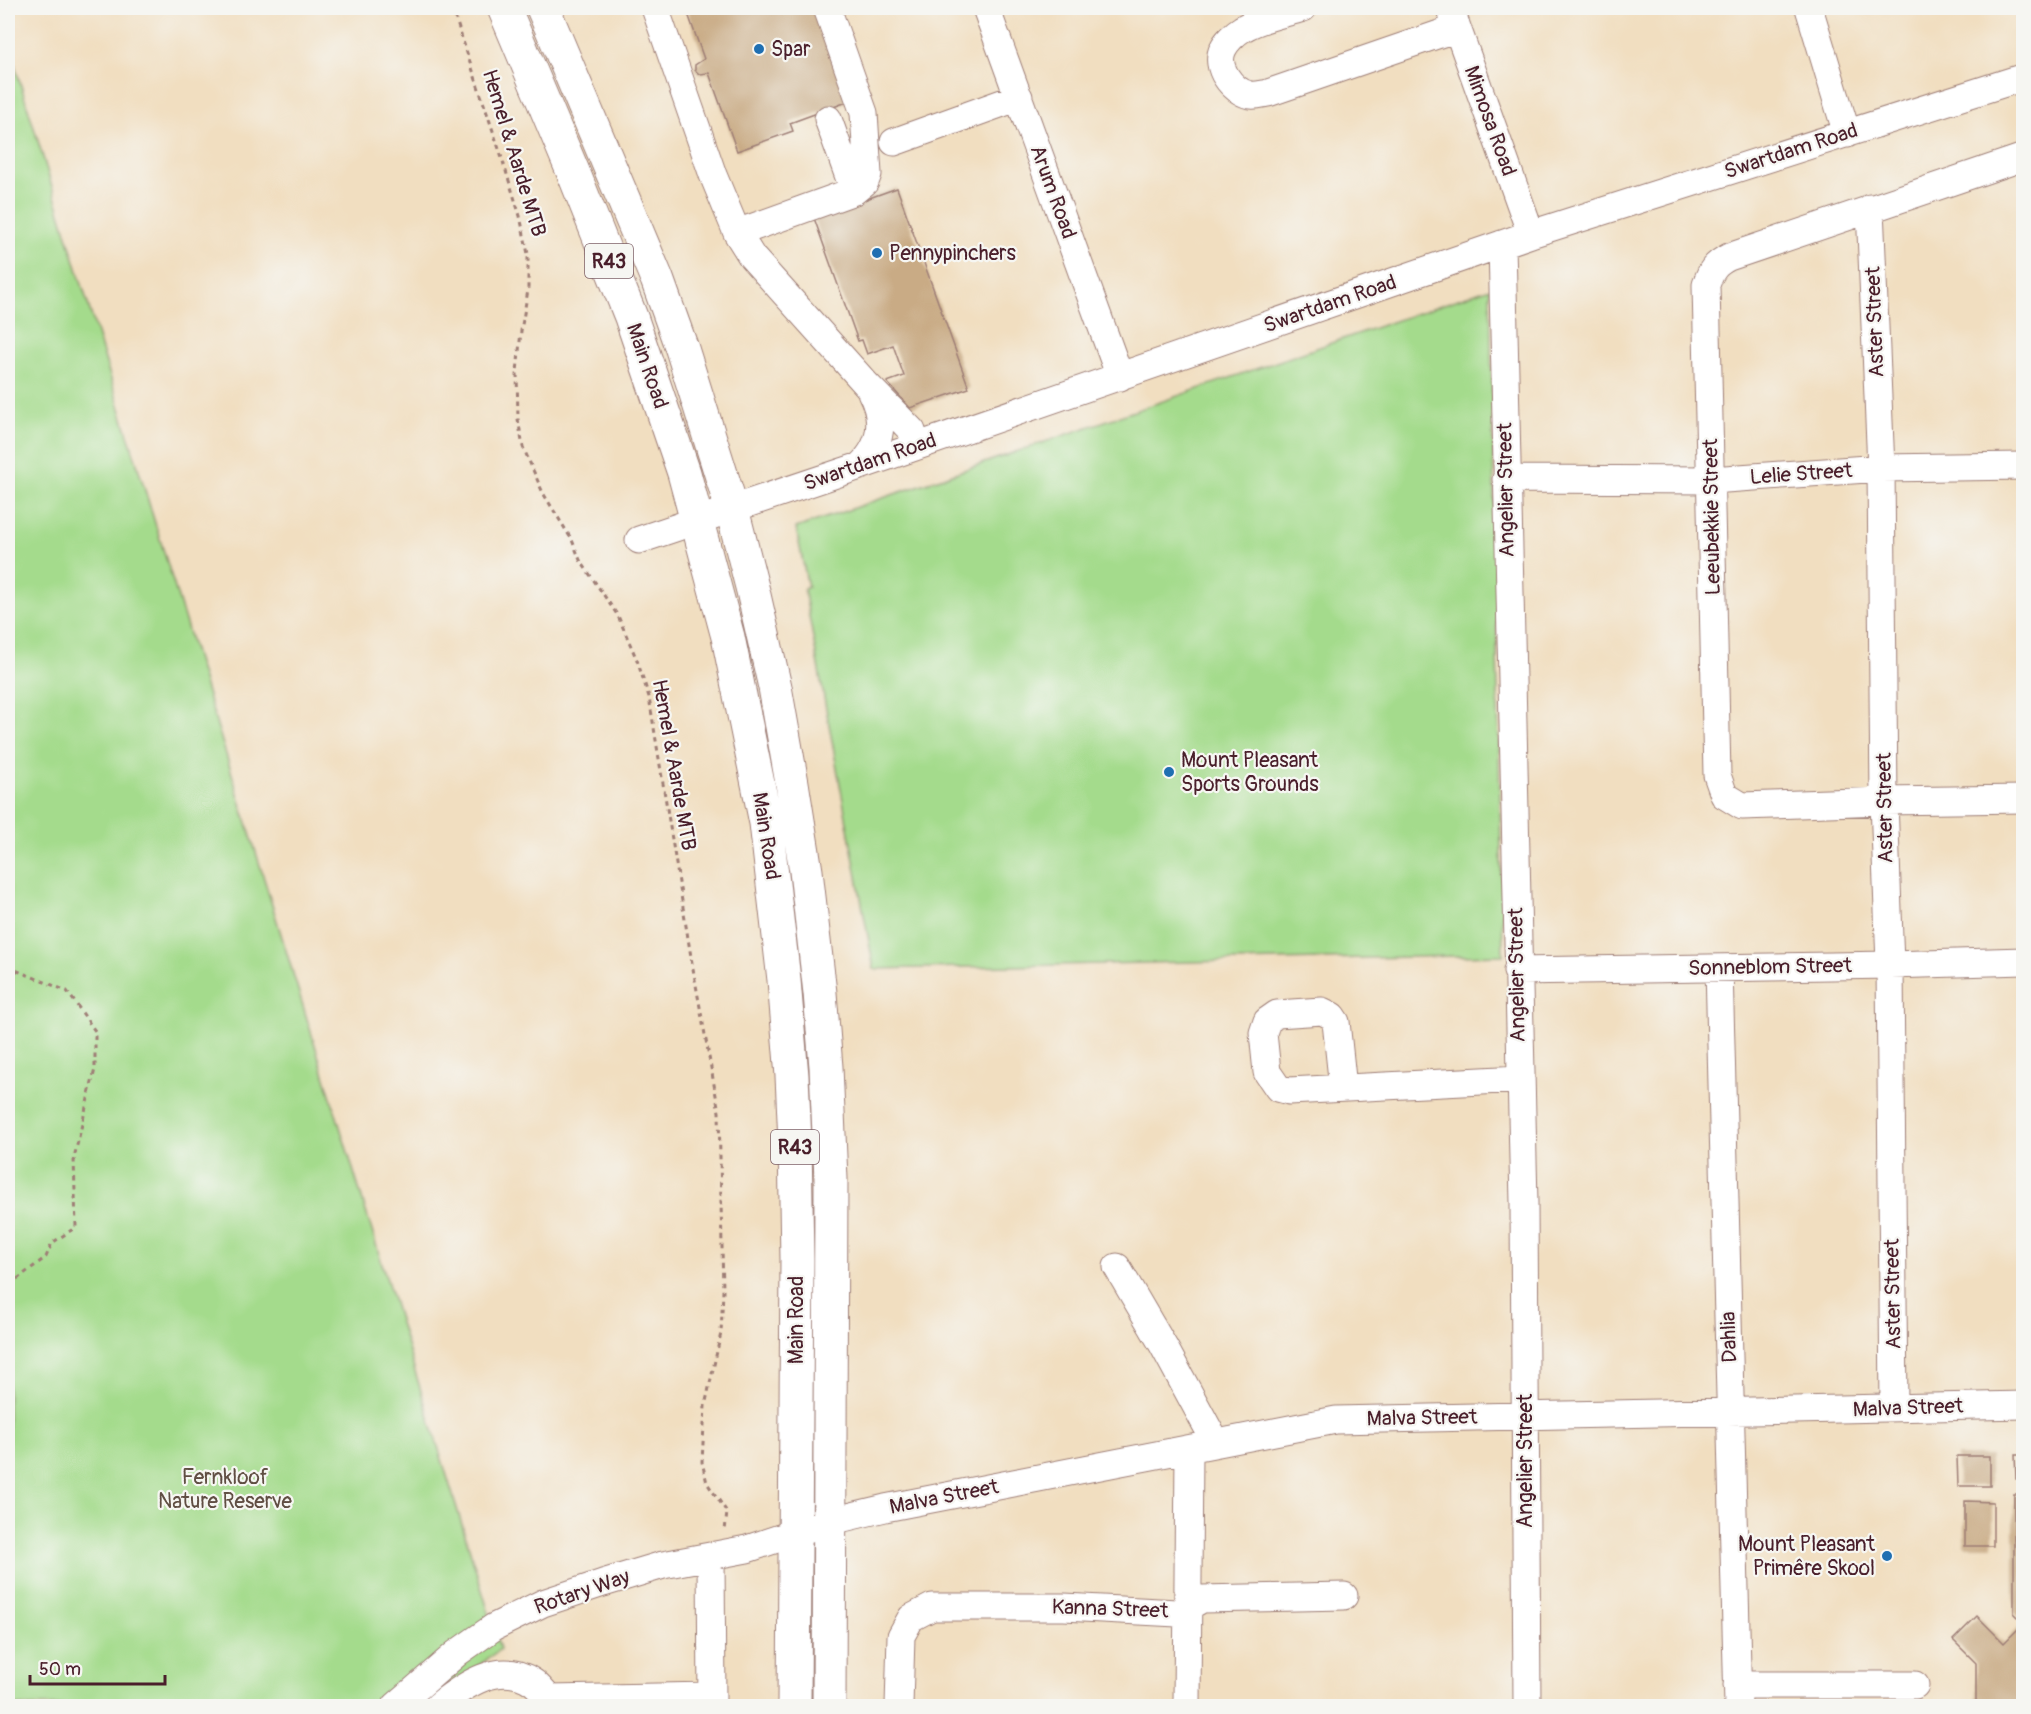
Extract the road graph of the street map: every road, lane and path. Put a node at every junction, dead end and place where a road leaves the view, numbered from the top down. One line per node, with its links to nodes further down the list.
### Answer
1 (452, 8): 51 (path, Hemel & Aarde MTB)
2 (504, 8): 30 (main road, Main Road / R43)
3 (543, 8): 29 (main road, Main Road / R43)
4 (655, 8): 18 (street)
5 (827, 8): 16 (street)
6 (986, 8): 11 (street, Arum Road)
7 (1303, 8): 9 (street)
8 (1809, 8): 13 (street)
9 (1454, 18): 19 (street, Mimosa Road)
10 (2024, 77): 13 (street, Swartdam Road)
11 (1019, 97): 14 (street); 21 (street, Arum Road)
12 (828, 119): 16 (street)
13 (1847, 134): 19 (street, Swartdam Road)
14 (894, 142)
15 (2024, 157): 17 (street, Leeubekkie Street)
16 (854, 191): 18 (street)
17 (1870, 208): 26 (street, Aster Street); 28 (street, Leeubekkie Street)
18 (737, 233): 22 (street)
19 (1531, 234): 20 (street, Swartdam Road)
20 (1502, 244): 21 (street, Swartdam Road); 27 (street, Angelier Street)
21 (1119, 377): 23 (street, Swartdam Road)
22 (867, 385): 23 (street); 24 (street)
23 (917, 446): 24 (street, Swartdam Road)
24 (860, 466): 29 (street, Swartdam Road)
25 (2024, 466): 26 (street, Lelie Street)
26 (1881, 468): 28 (street, Lelie Street); 33 (street, Aster Street)
27 (1506, 479): 28 (street, Lelie Street); 38 (street, Angelier Street)
28 (1711, 480): 33 (street, Leeubekkie Street)
29 (732, 509): 30 (street, Swartdam Road); 49 (main road, Main Road / R43)
30 (698, 520): 31 (street, Swartdam Road); 50 (main road, Main Road / R43)
31 (639, 540)
32 (2024, 799): 33 (street, Leeubekkie Street)
33 (1884, 801): 35 (street, Aster Street)
34 (2024, 961): 35 (street, Sonneblom Street)
35 (1890, 965): 37 (street, Sonneblom Street); 44 (street, Aster Street)
36 (8, 967): 42 (path)
37 (1719, 968): 38 (street, Sonneblom Street); 45 (street, Dahlia)
38 (1517, 971): 39 (street, Angelier Street)
39 (1520, 1078): 40 (street); 46 (street, Angelier Street)
40 (1343, 1088)
41 (1117, 1267): 47 (street)
42 (8, 1286)
43 (2024, 1405): 44 (street, Malva Street)
44 (1894, 1408): 45 (street, Malva Street)
45 (1731, 1412): 46 (street, Malva Street); 55 (street, Dahlia)
46 (1524, 1416): 47 (street, Malva Street); 64 (street, Angelier Street)
47 (1216, 1443): 48 (street, Malva Street)
48 (1189, 1449): 49 (street, Malva Street); 53 (street)
49 (831, 1521): 50 (street, Malva Street); 61 (main road, Main Road / R43)
50 (795, 1534): 51 (street, Rotary Way); 60 (main road, Main Road / R43)
51 (711, 1556): 56 (street); 58 (street, Rotary Way)
52 (1344, 1596): 53 (street, Kanna Street)
53 (1187, 1607): 62 (street, Kanna Street); 63 (street)
54 (1915, 1684): 55 (street)
55 (1738, 1696)
56 (712, 1701): 57 (street)
57 (550, 1703): 59 (street)
58 (396, 1707)
59 (438, 1707)
60 (794, 1707)
61 (829, 1707)
62 (899, 1707)
63 (1187, 1707)
64 (1527, 1707)

